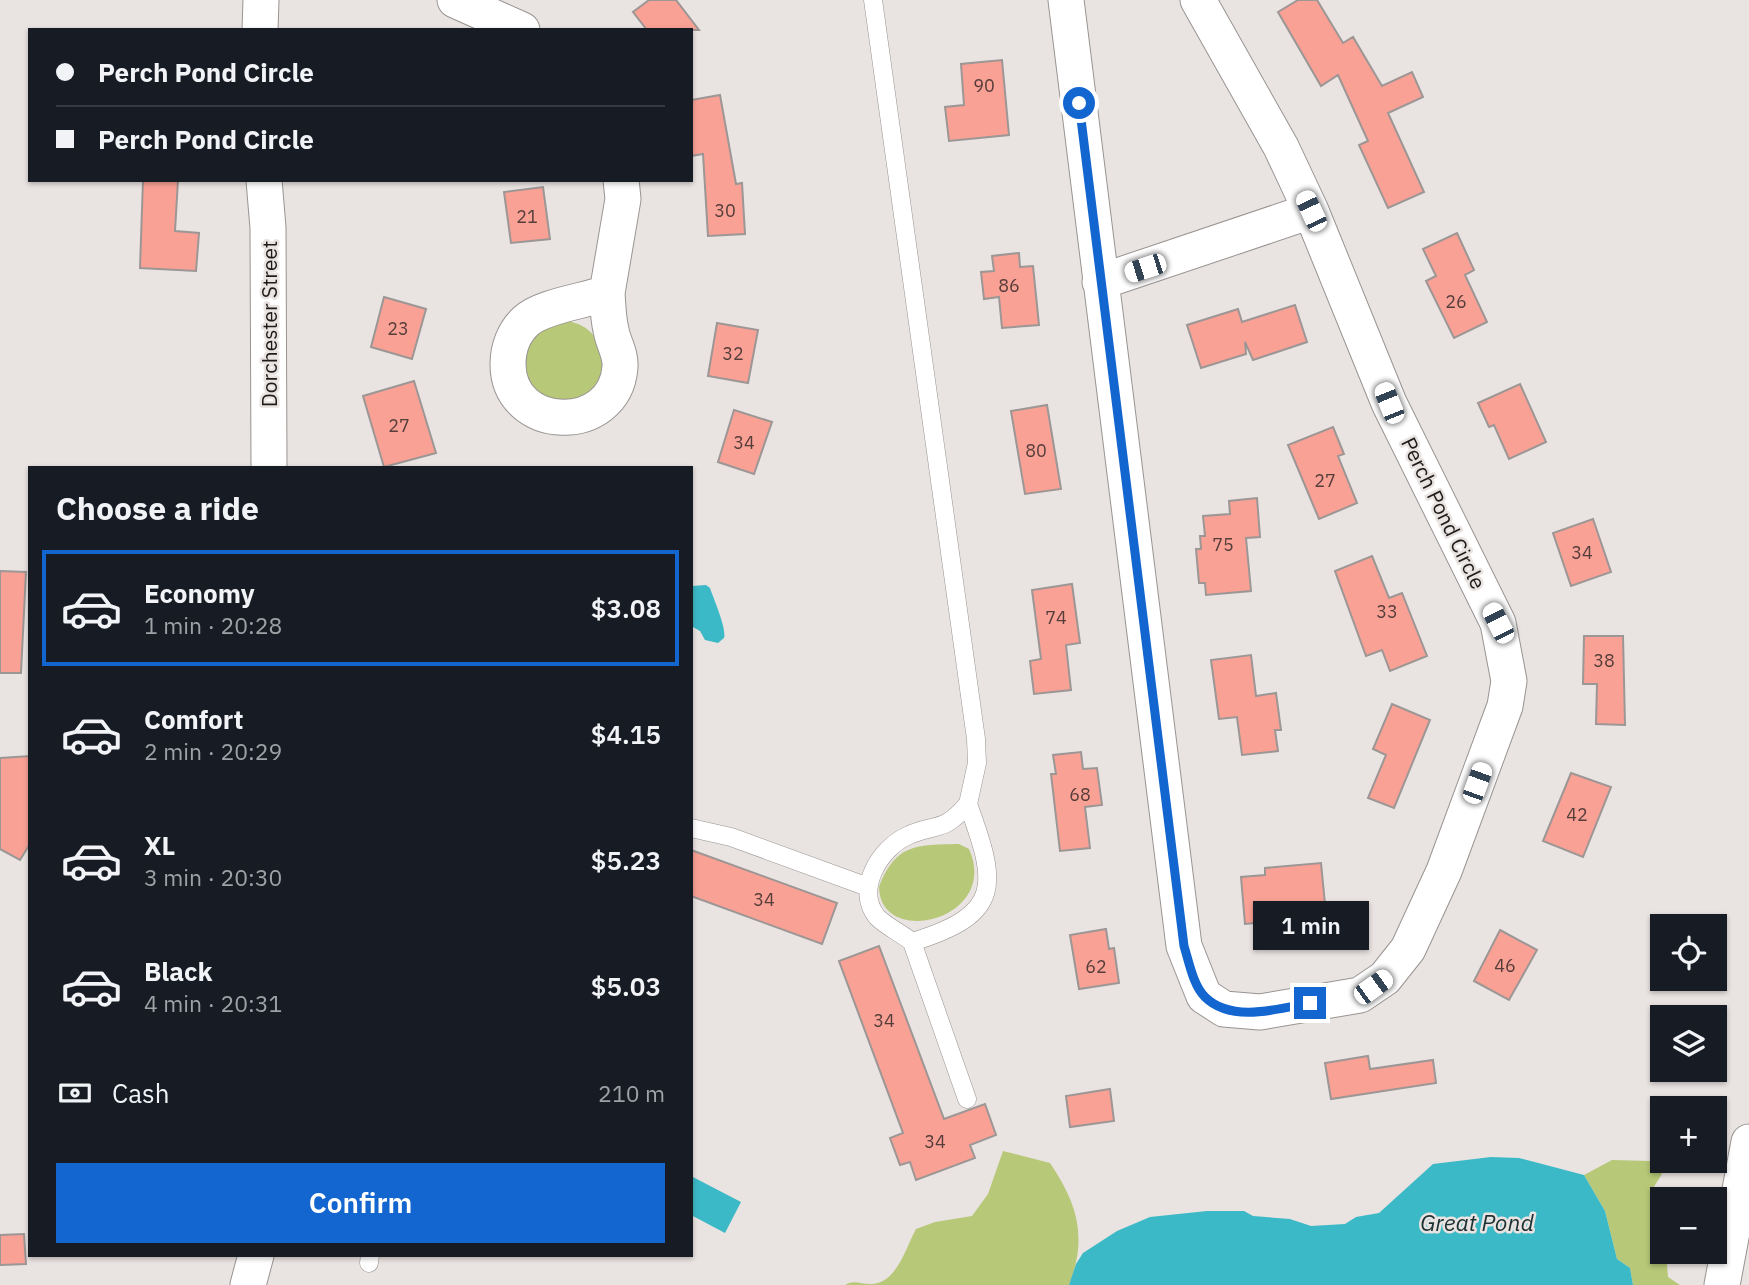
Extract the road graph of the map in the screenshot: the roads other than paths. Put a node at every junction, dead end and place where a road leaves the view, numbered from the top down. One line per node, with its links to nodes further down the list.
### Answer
1 (261, 0): 6 (street)
2 (455, 0): 7 (street)
3 (873, 0): 14 (lane)
4 (1066, 0): 11 (street, Perch Pond Circle)
5 (1198, 0): 10 (street, Perch Pond Circle)
6 (260, 28)
7 (518, 28)
8 (264, 182): 13 (street, Dorchester Street)
9 (621, 182): 12 (street)
10 (1311, 211): 11 (street); 11 (street, Perch Pond Circle)
11 (1100, 282)
12 (607, 293)
13 (269, 466)
14 (968, 804): 16 (lane); 17 (lane)
15 (693, 828): 16 (lane)
16 (868, 887): 17 (lane)
17 (912, 942): 18 (lane)
18 (967, 1099)
19 (1749, 1142): 22 (street)
20 (255, 1257): 21 (street)
21 (248, 1285)
22 (1722, 1285)

